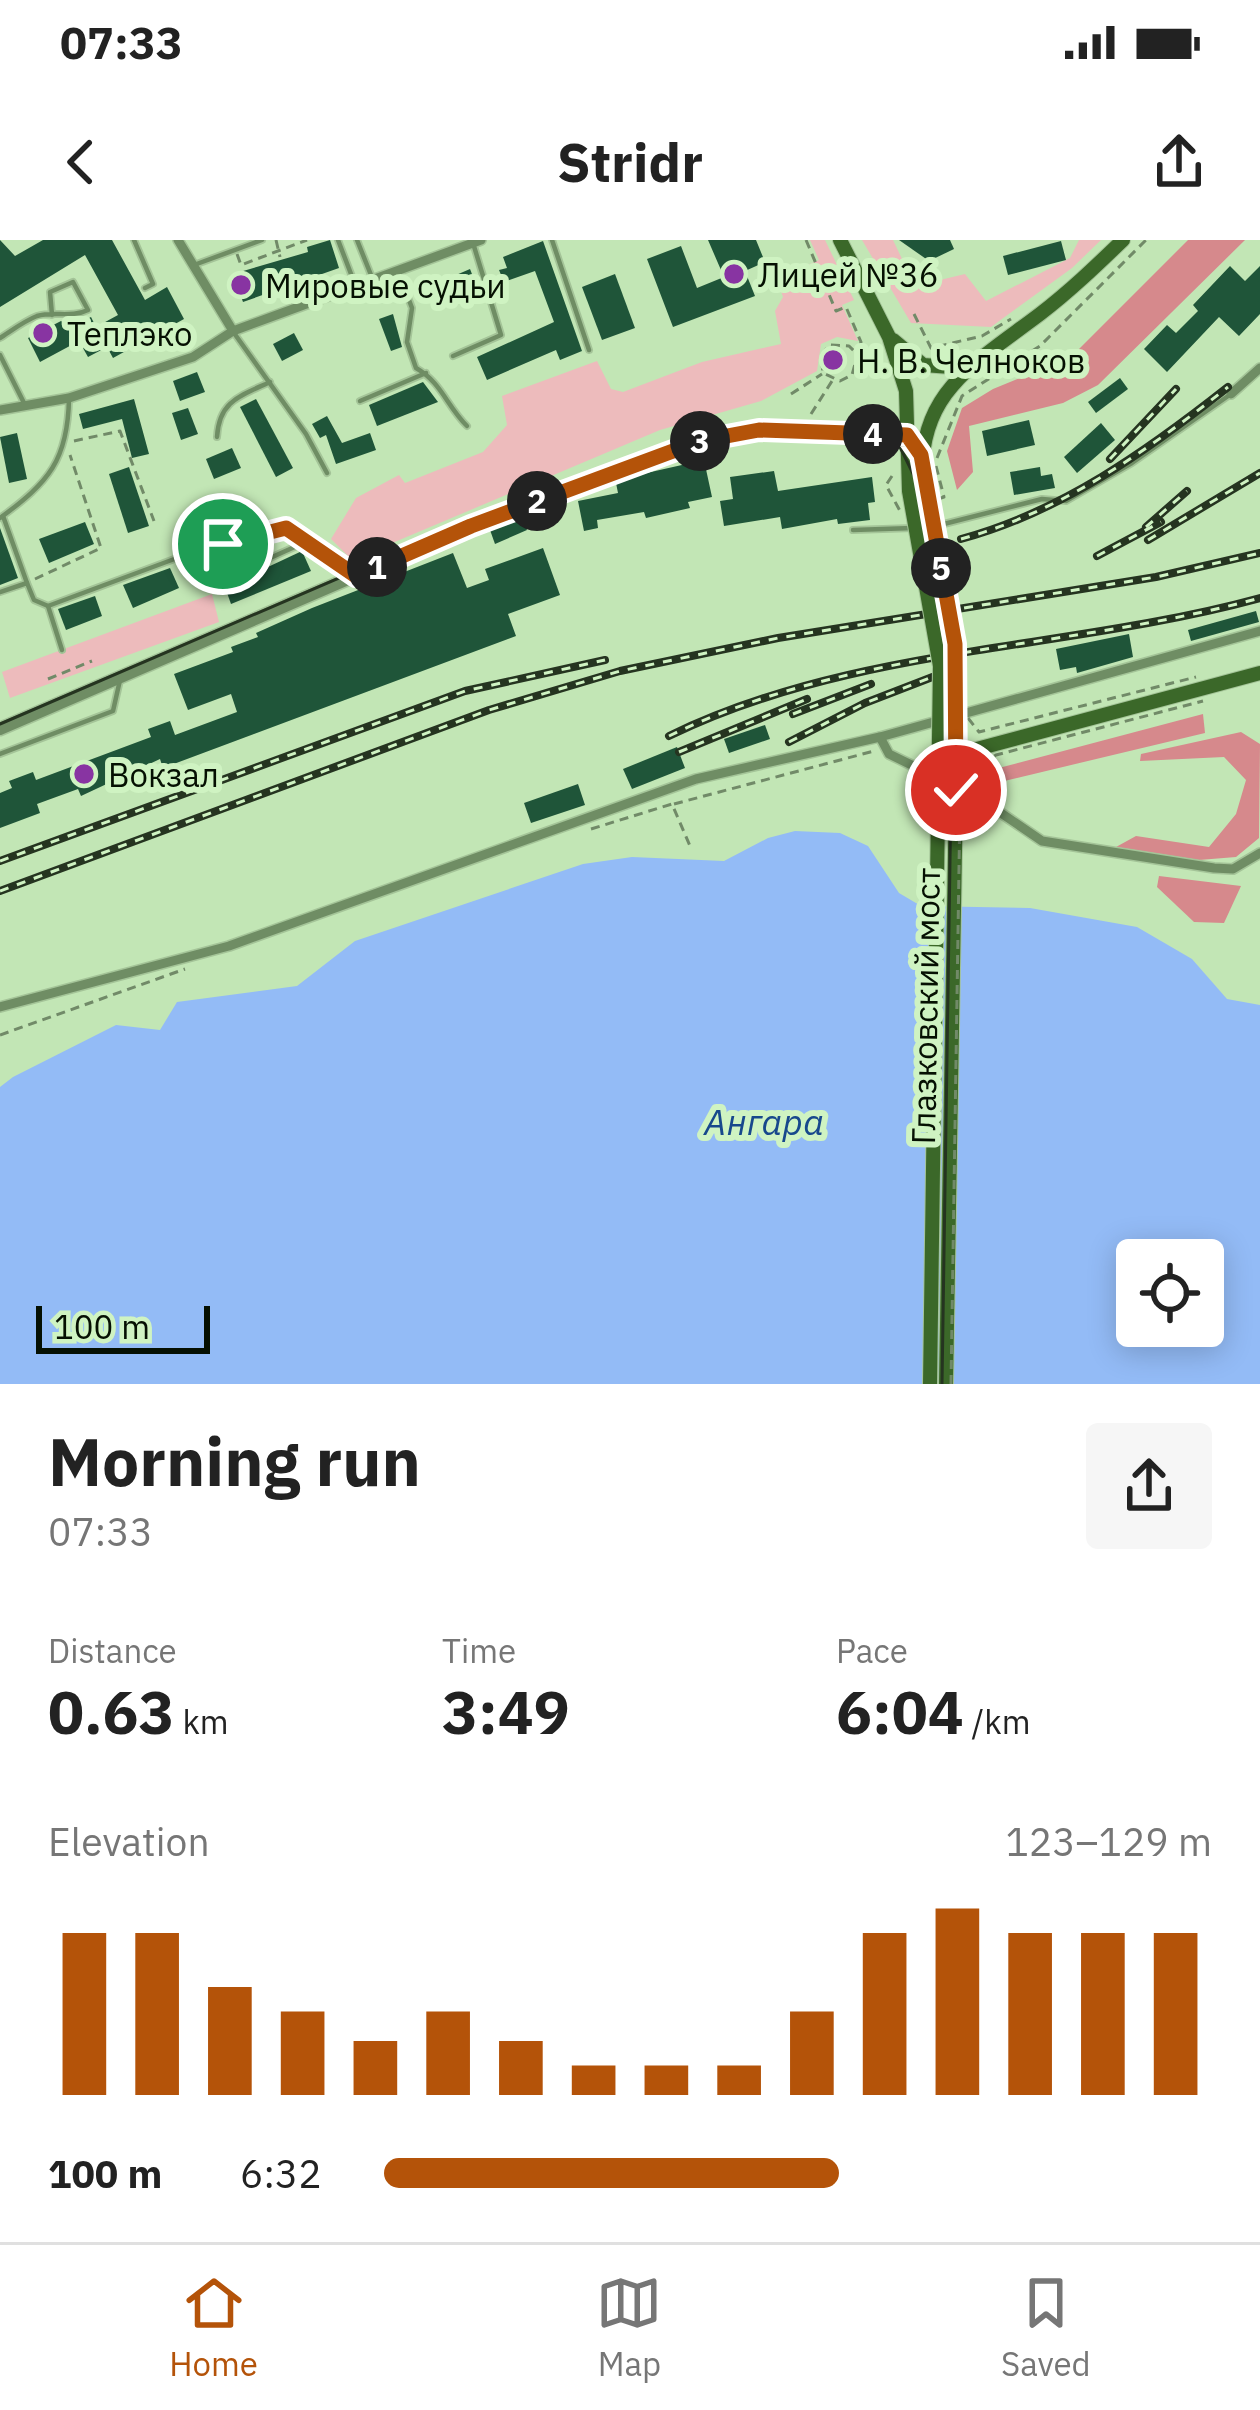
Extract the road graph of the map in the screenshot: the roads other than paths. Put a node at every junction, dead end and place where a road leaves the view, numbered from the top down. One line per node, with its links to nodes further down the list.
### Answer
1 (134, 240): 16 (lane)
2 (178, 240): 12 (street)
3 (232, 240): 11 (lane)
4 (262, 240): 11 (lane)
5 (338, 240): 15 (lane)
6 (357, 240): 14 (lane)
7 (552, 240): 21 (lane)
8 (840, 240): 19 (main road)
9 (1124, 240): 24 (main road)
10 (477, 241): 13 (street); 23 (lane)
11 (236, 250): 12 (lane)
12 (193, 266): 18 (street)
13 (398, 271): 14 (street); 26 (lane)
14 (374, 280): 15 (street)
15 (356, 287): 18 (street)
16 (145, 288)
17 (52, 315): 17 (lane); 20 (lane)
18 (232, 332): 27 (lane); 29 (street)
19 (889, 337): 24 (main road); 34 (main road)
20 (0, 338)
21 (589, 350)
22 (0, 356): 31 (lane)
23 (453, 356)
24 (965, 368): 36 (main road)
25 (1260, 368): 28 (street)
26 (426, 374): 30 (lane); 33 (lane)
27 (270, 382): 35 (lane); 37 (lane)
28 (1231, 394): 40 (lane)
29 (69, 398): 31 (street); 39 (lane)
30 (360, 400)
31 (25, 405): 32 (street)
32 (0, 410)
33 (467, 426)
34 (907, 435): 36 (main road); 38 (main road); 44 (street)
35 (217, 436)
36 (921, 455): 38 (main road)
37 (327, 473)
38 (921, 488): 56 (main road, Глазковский мост, bridge); 59 (main road, Глазковский мост, bridge)
39 (2, 517): 46 (lane)
40 (853, 530)
41 (247, 538): 42 (lane)
42 (310, 541): 44 (lane); 45 (lane)
43 (177, 558): 48 (lane)
44 (356, 576): 52 (street)
45 (219, 581)
46 (27, 583): 47 (lane); 48 (lane)
47 (0, 592)
48 (48, 606): 50 (lane)
49 (1260, 631): 54 (street)
50 (62, 650)
51 (1260, 673): 56 (main road)
52 (120, 680): 53 (street); 55 (lane)
53 (0, 729)
54 (880, 737): 57 (street); 58 (street)
55 (0, 754)
56 (958, 754): 60 (main road, Глазковский мост, bridge)
57 (1260, 853)
58 (0, 1007)
59 (930, 1384)
60 (948, 1384)

